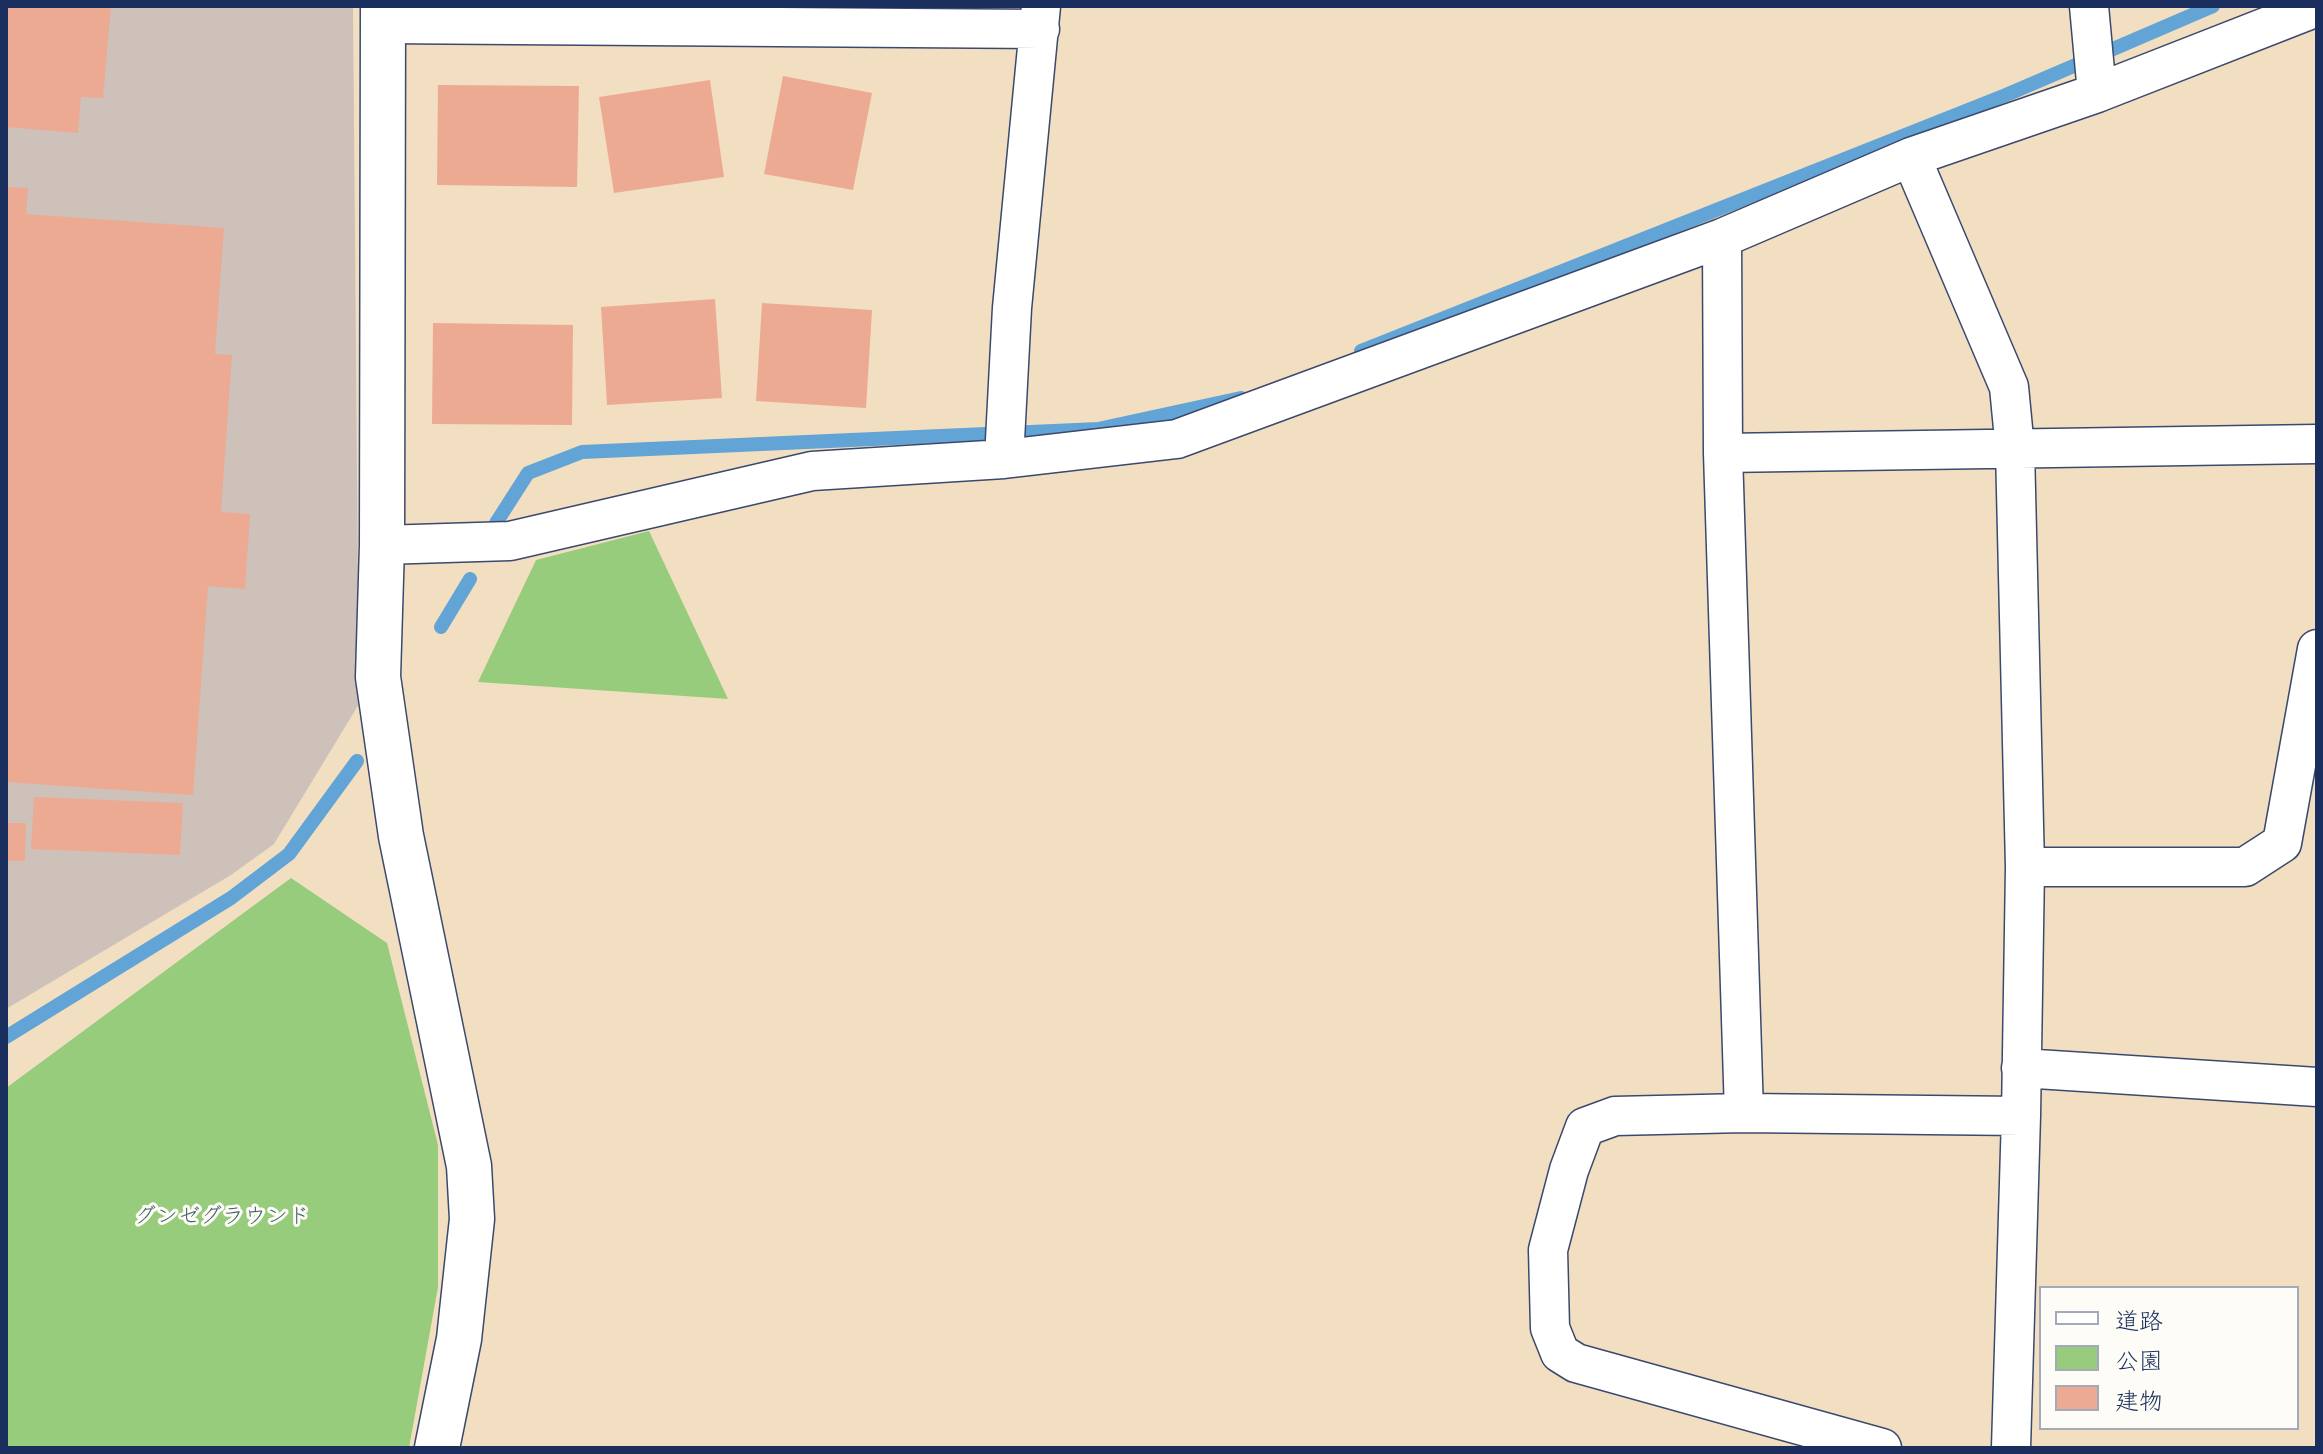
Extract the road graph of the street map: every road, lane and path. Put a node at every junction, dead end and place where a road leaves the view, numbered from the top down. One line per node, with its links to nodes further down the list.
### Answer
1 (2089, 6): 5 (street)
2 (2317, 7): 5 (street)
3 (383, 15): 4 (street); 12 (street)
4 (1040, 18): 11 (street)
5 (2097, 93): 6 (street)
6 (1911, 157): 7 (street); 9 (street)
7 (1722, 238): 10 (street); 11 (street)
8 (2317, 444): 9 (street)
9 (2015, 449): 10 (street); 14 (street)
10 (1723, 453): 17 (street)
11 (1004, 459): 12 (street)
12 (382, 545): 19 (street)
13 (2317, 649): 14 (street)
14 (2025, 867): 15 (street)
15 (2021, 1068): 16 (street); 18 (street)
16 (2317, 1087)
17 (1744, 1113): 18 (street); 20 (street)
18 (2021, 1116): 21 (street)
19 (437, 1448)
20 (1882, 1448)
21 (2011, 1448)

